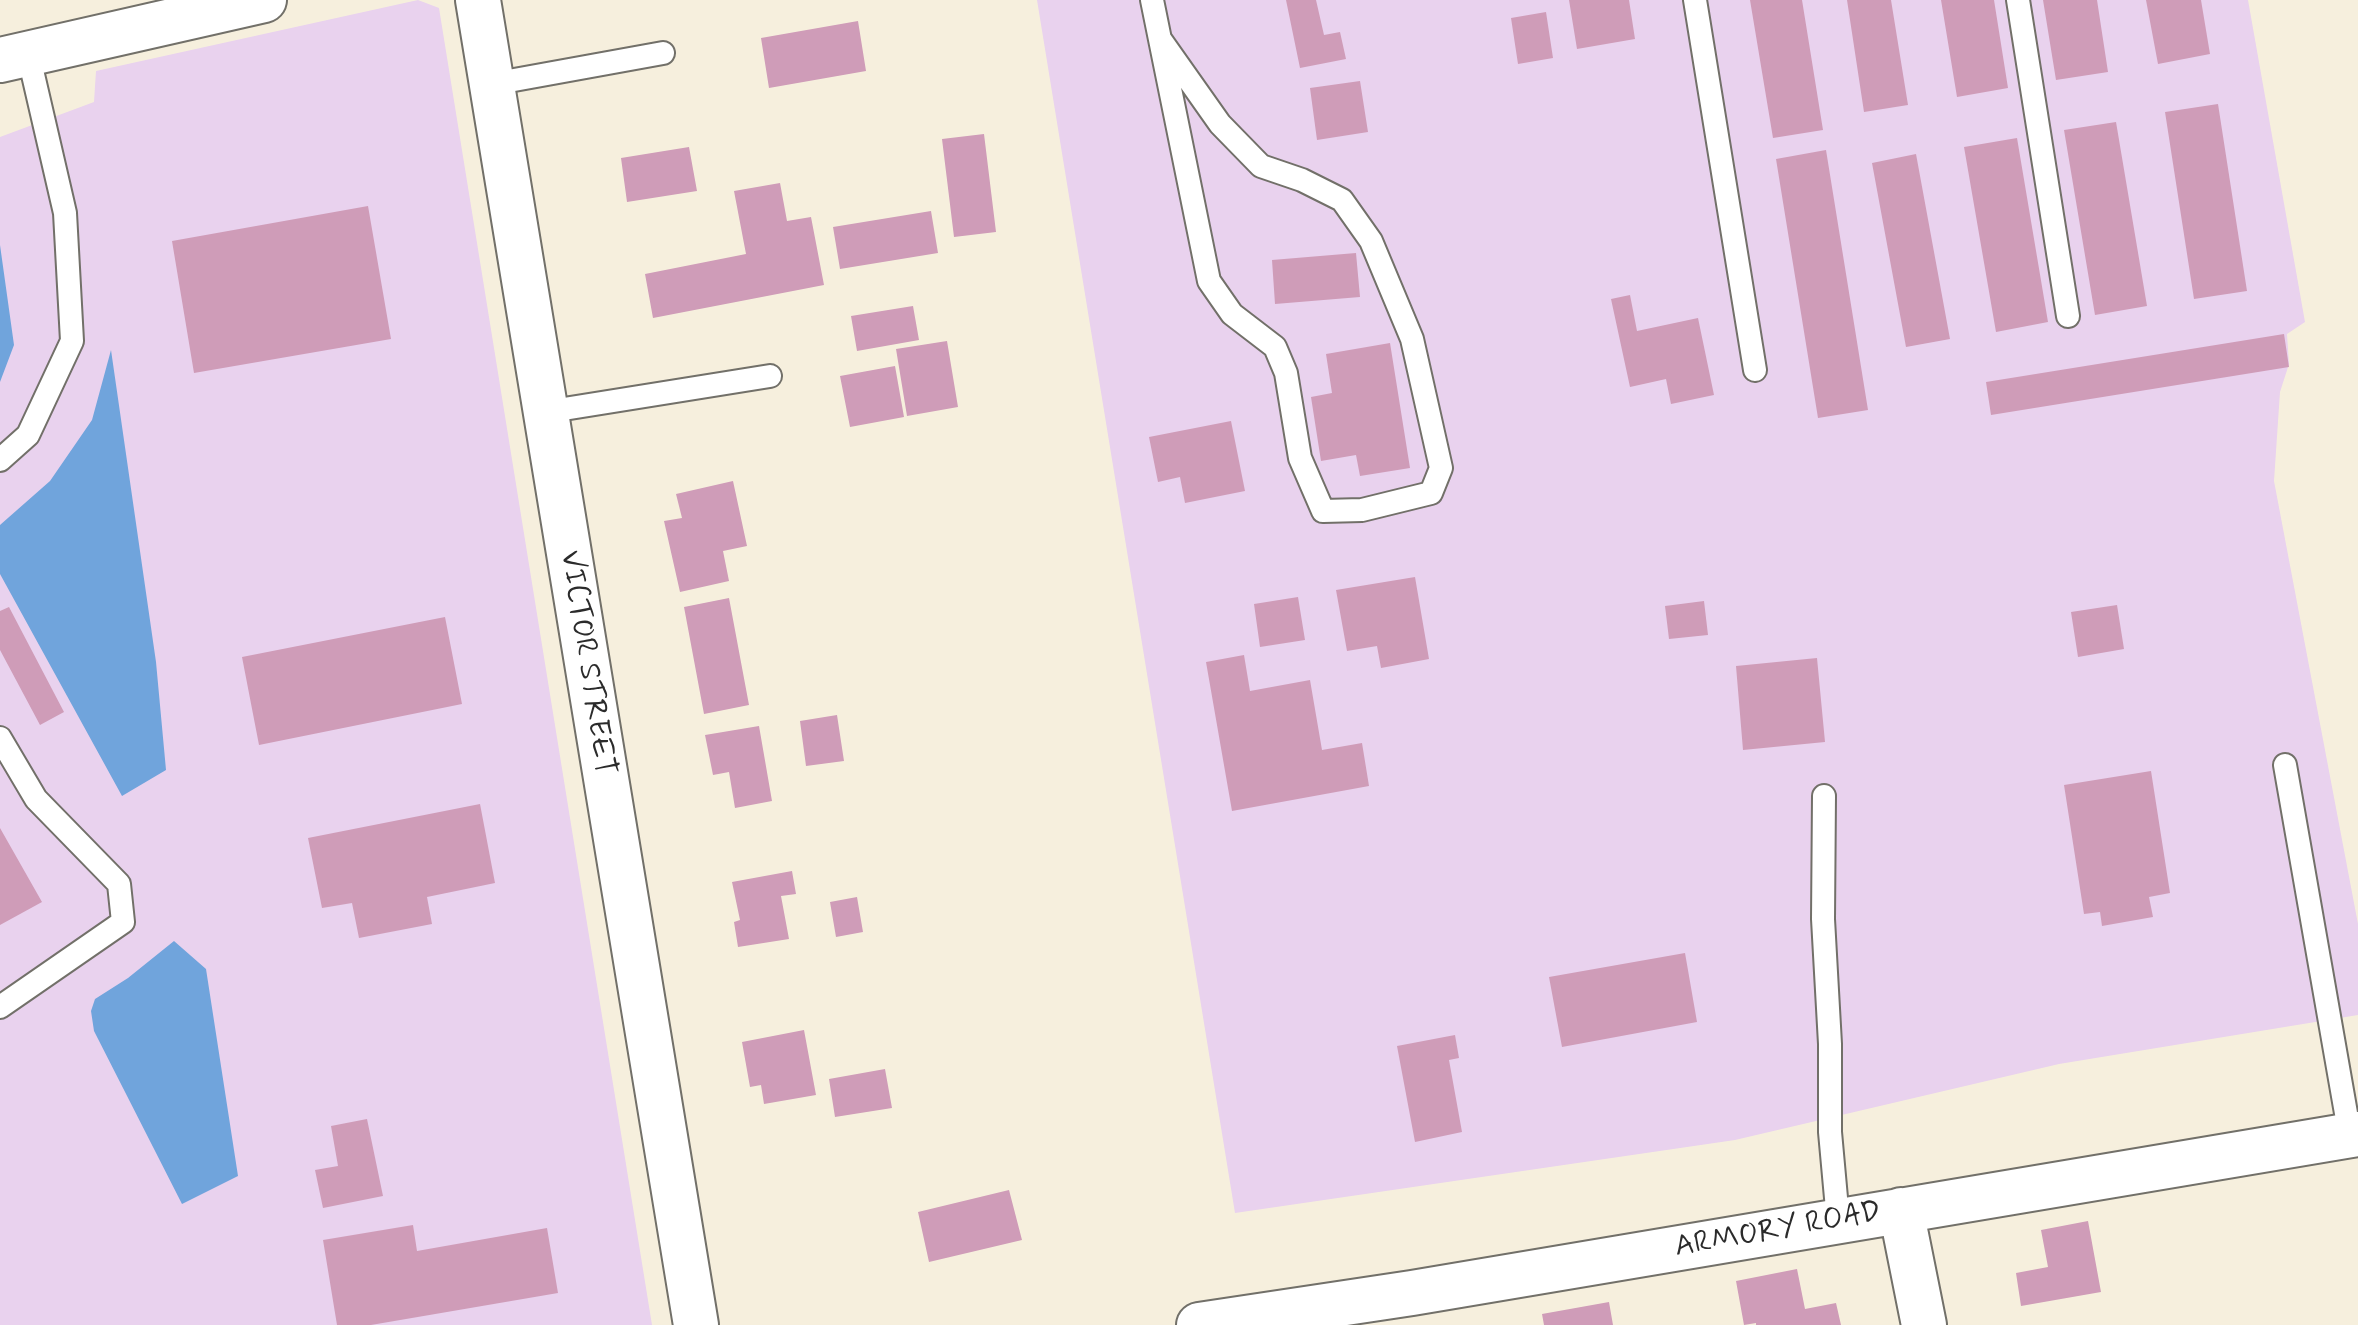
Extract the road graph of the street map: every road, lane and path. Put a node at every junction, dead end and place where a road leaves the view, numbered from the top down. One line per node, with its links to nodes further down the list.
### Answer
1 (264, 0): 8 (street)
2 (478, 0): 9 (street, VICTOR STREET)
3 (1152, 0): 6 (lane)
4 (1695, 0): 11 (lane)
5 (2018, 0): 10 (lane)
6 (1160, 39): 6 (lane)
7 (663, 53): 9 (lane)
8 (14, 56): 14 (lane)
9 (492, 84): 13 (street, VICTOR STREET)
10 (2068, 316)
11 (1755, 370)
12 (770, 376): 13 (lane)
13 (545, 412): 23 (street, VICTOR STREET)
14 (0, 460)
15 (0, 738): 18 (lane)
16 (2285, 765): 19 (lane)
17 (1824, 796): 21 (lane)
18 (0, 1007)
19 (2354, 1135): 20 (street, ARMORY ROAD)
20 (1901, 1210): 21 (street, ARMORY ROAD); 25 (street)
21 (1838, 1220): 22 (street, ARMORY ROAD)
22 (1414, 1309): 24 (street, ARMORY ROAD)
23 (696, 1325)
24 (1199, 1325)
25 (1924, 1325)

